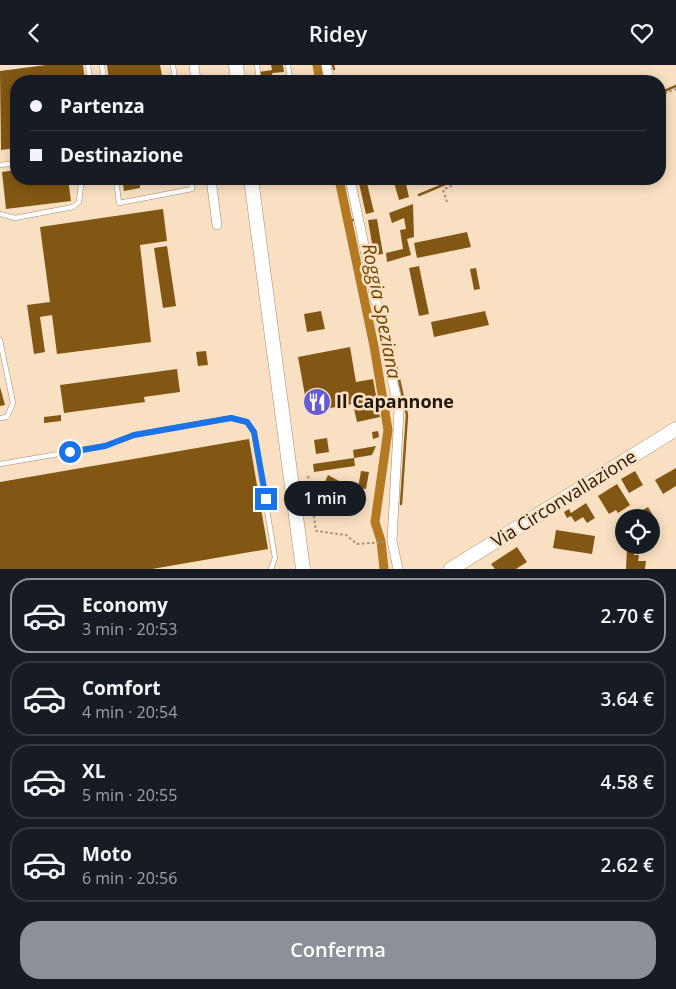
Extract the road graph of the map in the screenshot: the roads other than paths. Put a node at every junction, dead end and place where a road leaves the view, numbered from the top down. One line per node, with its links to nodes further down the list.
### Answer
1 (81, 185): 7 (lane)
2 (117, 185): 3 (lane)
3 (192, 185)
4 (212, 185): 8 (street)
5 (252, 185): 14 (main road)
6 (351, 185): 15 (street)
7 (0, 214)
8 (218, 225)
9 (0, 340): 10 (lane)
10 (0, 418)
11 (676, 429): 16 (main road, Via Circonvallazione)
12 (0, 464): 13 (lane)
13 (271, 569)
14 (303, 569)
15 (398, 569)
16 (451, 569)

